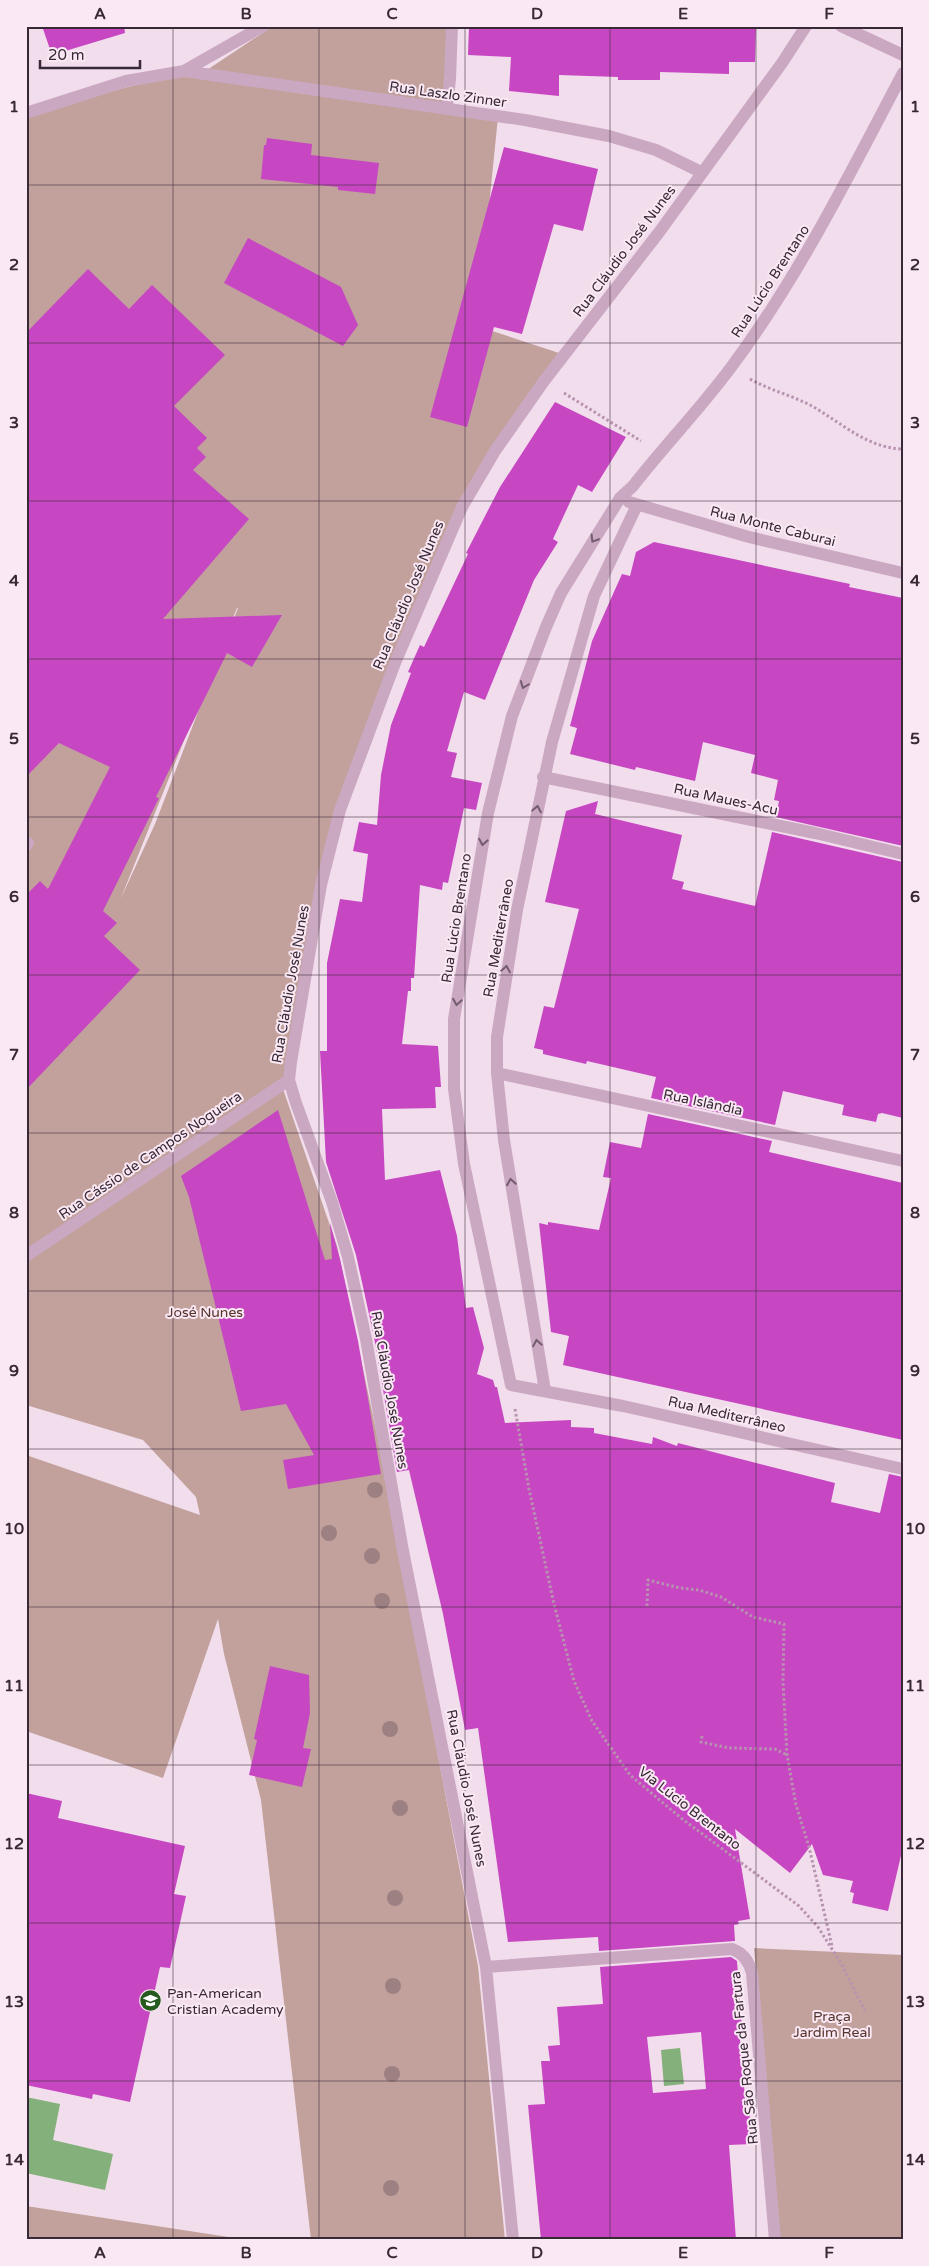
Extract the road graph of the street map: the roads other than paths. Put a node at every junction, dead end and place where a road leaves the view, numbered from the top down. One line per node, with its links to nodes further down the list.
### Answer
1 (263, 26): 6 (street)
2 (452, 26): 8 (street)
3 (806, 26): 10 (street, Rua Cláudio José Nunes)
4 (841, 26): 5 (street)
5 (903, 55)
6 (184, 71): 8 (street, Rua Laszlo Zinner); 9 (street)
7 (903, 73): 11 (street, Rua Lúcio Brentano)
8 (447, 108): 10 (street, Rua Laszlo Zinner)
9 (26, 113)
10 (701, 172): 18 (street, Rua Cláudio José Nunes)
11 (633, 486): 12 (street, Rua Lúcio Brentano); 13 (street)
12 (620, 498): 13 (street, Rua Monte Caburai); 21 (street, Rua Lúcio Brentano, one-way to 21)
13 (637, 505): 14 (street, Rua Monte Caburai); 15 (street, Rua Mediterrâneo)
14 (903, 573)
15 (543, 777): 16 (street, Rua Maues-Acu); 17 (street, Rua Mediterrâneo, one-way to 15)
16 (903, 854)
17 (497, 1074): 19 (street, Rua Islândia); 22 (street, Rua Mediterrâneo, one-way to 17)
18 (290, 1080): 20 (street, Rua Cássio de Campos Nogueira); 24 (street, Rua Cláudio José Nunes)
19 (903, 1161)
20 (26, 1256)
21 (511, 1385): 22 (street, Rua Mediterrâneo)
22 (545, 1391): 23 (street, Rua Mediterrâneo)
23 (903, 1469)
24 (486, 1967): 25 (street, Rua Cláudio José Nunes); 26 (street, Rua São Roque da Fartura)
25 (513, 2240)
26 (775, 2240)

